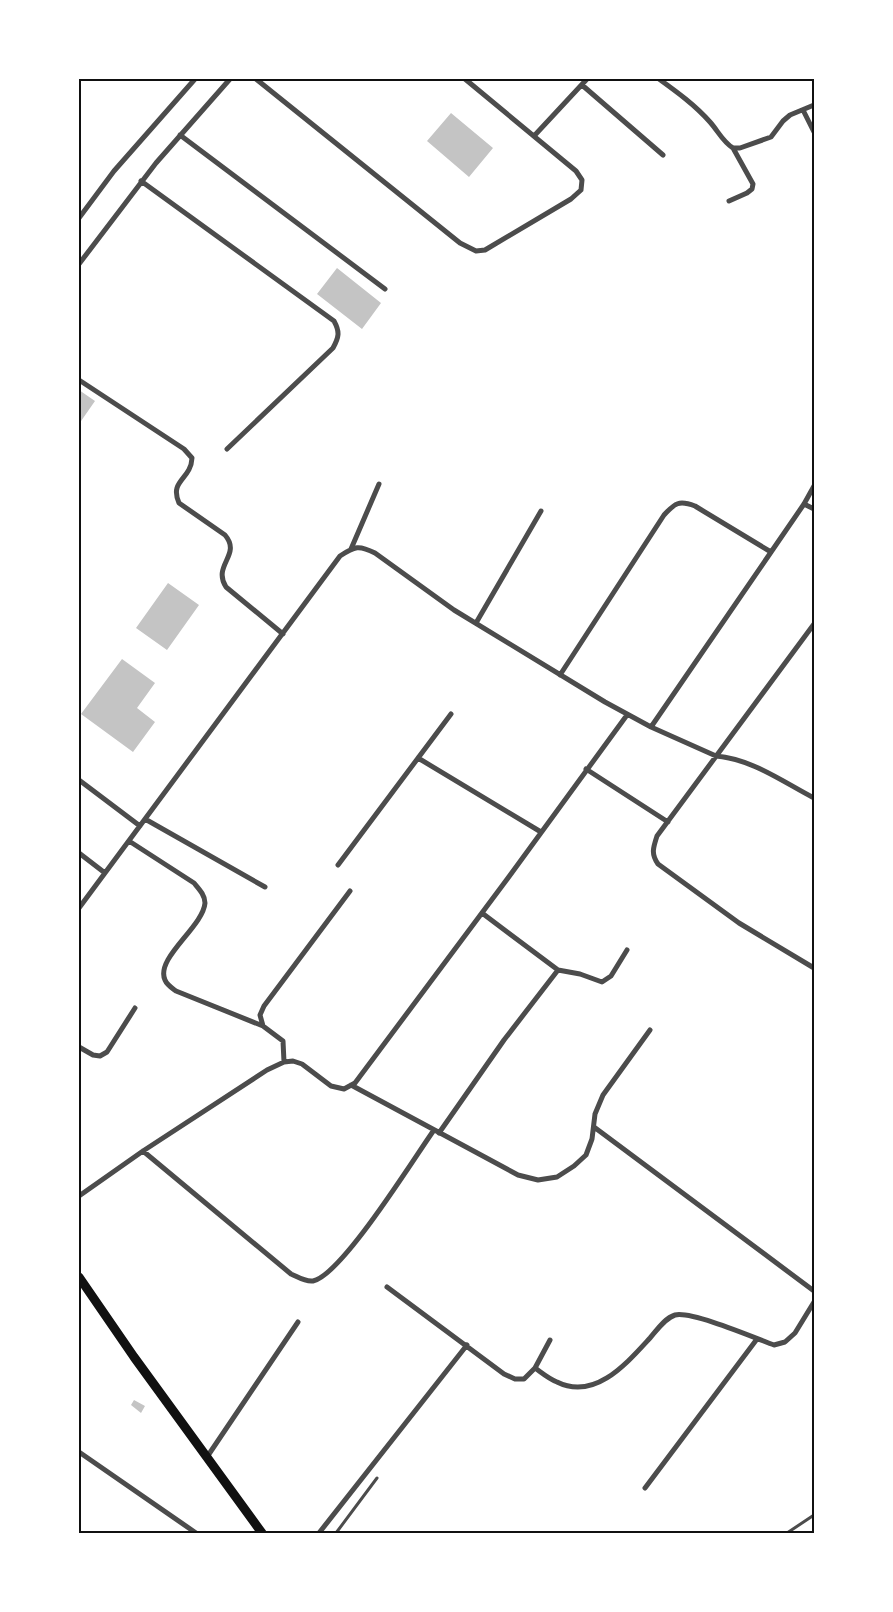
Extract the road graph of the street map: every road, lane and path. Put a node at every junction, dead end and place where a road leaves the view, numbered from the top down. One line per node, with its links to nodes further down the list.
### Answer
1 (194, 79): 17 (street)
2 (230, 79): 11 (street)
3 (256, 79): 12 (street)
4 (464, 79): 12 (street)
5 (587, 79): 7 (street)
6 (659, 79): 13 (street)
7 (582, 85): 12 (street); 14 (street)
8 (814, 106): 9 (street)
9 (803, 110): 10 (street); 13 (street)
10 (814, 132)
11 (180, 135): 15 (street); 19 (street)
12 (534, 136)
13 (733, 148): 16 (street)
14 (663, 155)
15 (142, 181): 18 (street); 21 (street)
16 (729, 201)
17 (79, 218)
18 (79, 264)
19 (385, 289)
20 (79, 380): 31 (street)
21 (227, 449)
22 (379, 484): 27 (street)
23 (814, 486): 24 (street)
24 (804, 504): 25 (street); 28 (street)
25 (814, 509)
26 (541, 511): 29 (street)
27 (352, 549): 29 (street); 31 (street)
28 (771, 552): 32 (street); 35 (street)
29 (476, 623): 32 (street)
30 (814, 624): 36 (street)
31 (283, 634): 41 (street)
32 (560, 675): 34 (street)
33 (451, 714): 37 (street)
34 (627, 715): 35 (street); 38 (street)
35 (651, 727): 36 (street)
36 (716, 756): 40 (street); 42 (street)
37 (418, 758): 44 (street); 47 (street)
38 (586, 770): 42 (street); 44 (street)
39 (79, 780): 43 (street)
40 (814, 798)
41 (145, 819): 43 (street); 49 (street)
42 (668, 822): 54 (street)
43 (140, 826): 45 (street)
44 (541, 832): 52 (street)
45 (128, 841): 48 (street); 57 (street)
46 (79, 853): 48 (street)
47 (338, 866)
48 (104, 874): 51 (street)
49 (265, 887)
50 (350, 891): 57 (street)
51 (79, 908)
52 (482, 913): 55 (street); 61 (street)
53 (626, 950): 55 (street)
54 (814, 968)
55 (558, 970): 63 (street)
56 (135, 1008): 59 (street)
57 (263, 1026): 60 (street)
58 (650, 1030): 62 (street)
59 (79, 1047)
60 (284, 1062): 61 (street); 64 (street)
61 (351, 1085): 63 (street)
62 (594, 1127): 63 (street); 68 (street)
63 (436, 1131): 64 (street)
64 (143, 1151): 65 (street)
65 (79, 1196)
66 (79, 1277): 76 (main road)
67 (387, 1287): 73 (street)
68 (814, 1291)
69 (814, 1302): 71 (street)
70 (298, 1322): 76 (street)
71 (757, 1339): 74 (street); 78 (street)
72 (550, 1340): 74 (street)
73 (467, 1345): 74 (street); 82 (street)
74 (535, 1368)
75 (79, 1452): 80 (street)
76 (207, 1457): 81 (main road)
77 (376, 1478): 83 (lane)
78 (645, 1488)
79 (814, 1515): 84 (lane)
80 (196, 1533)
81 (262, 1533)
82 (319, 1533)
83 (336, 1533)
84 (787, 1533)

